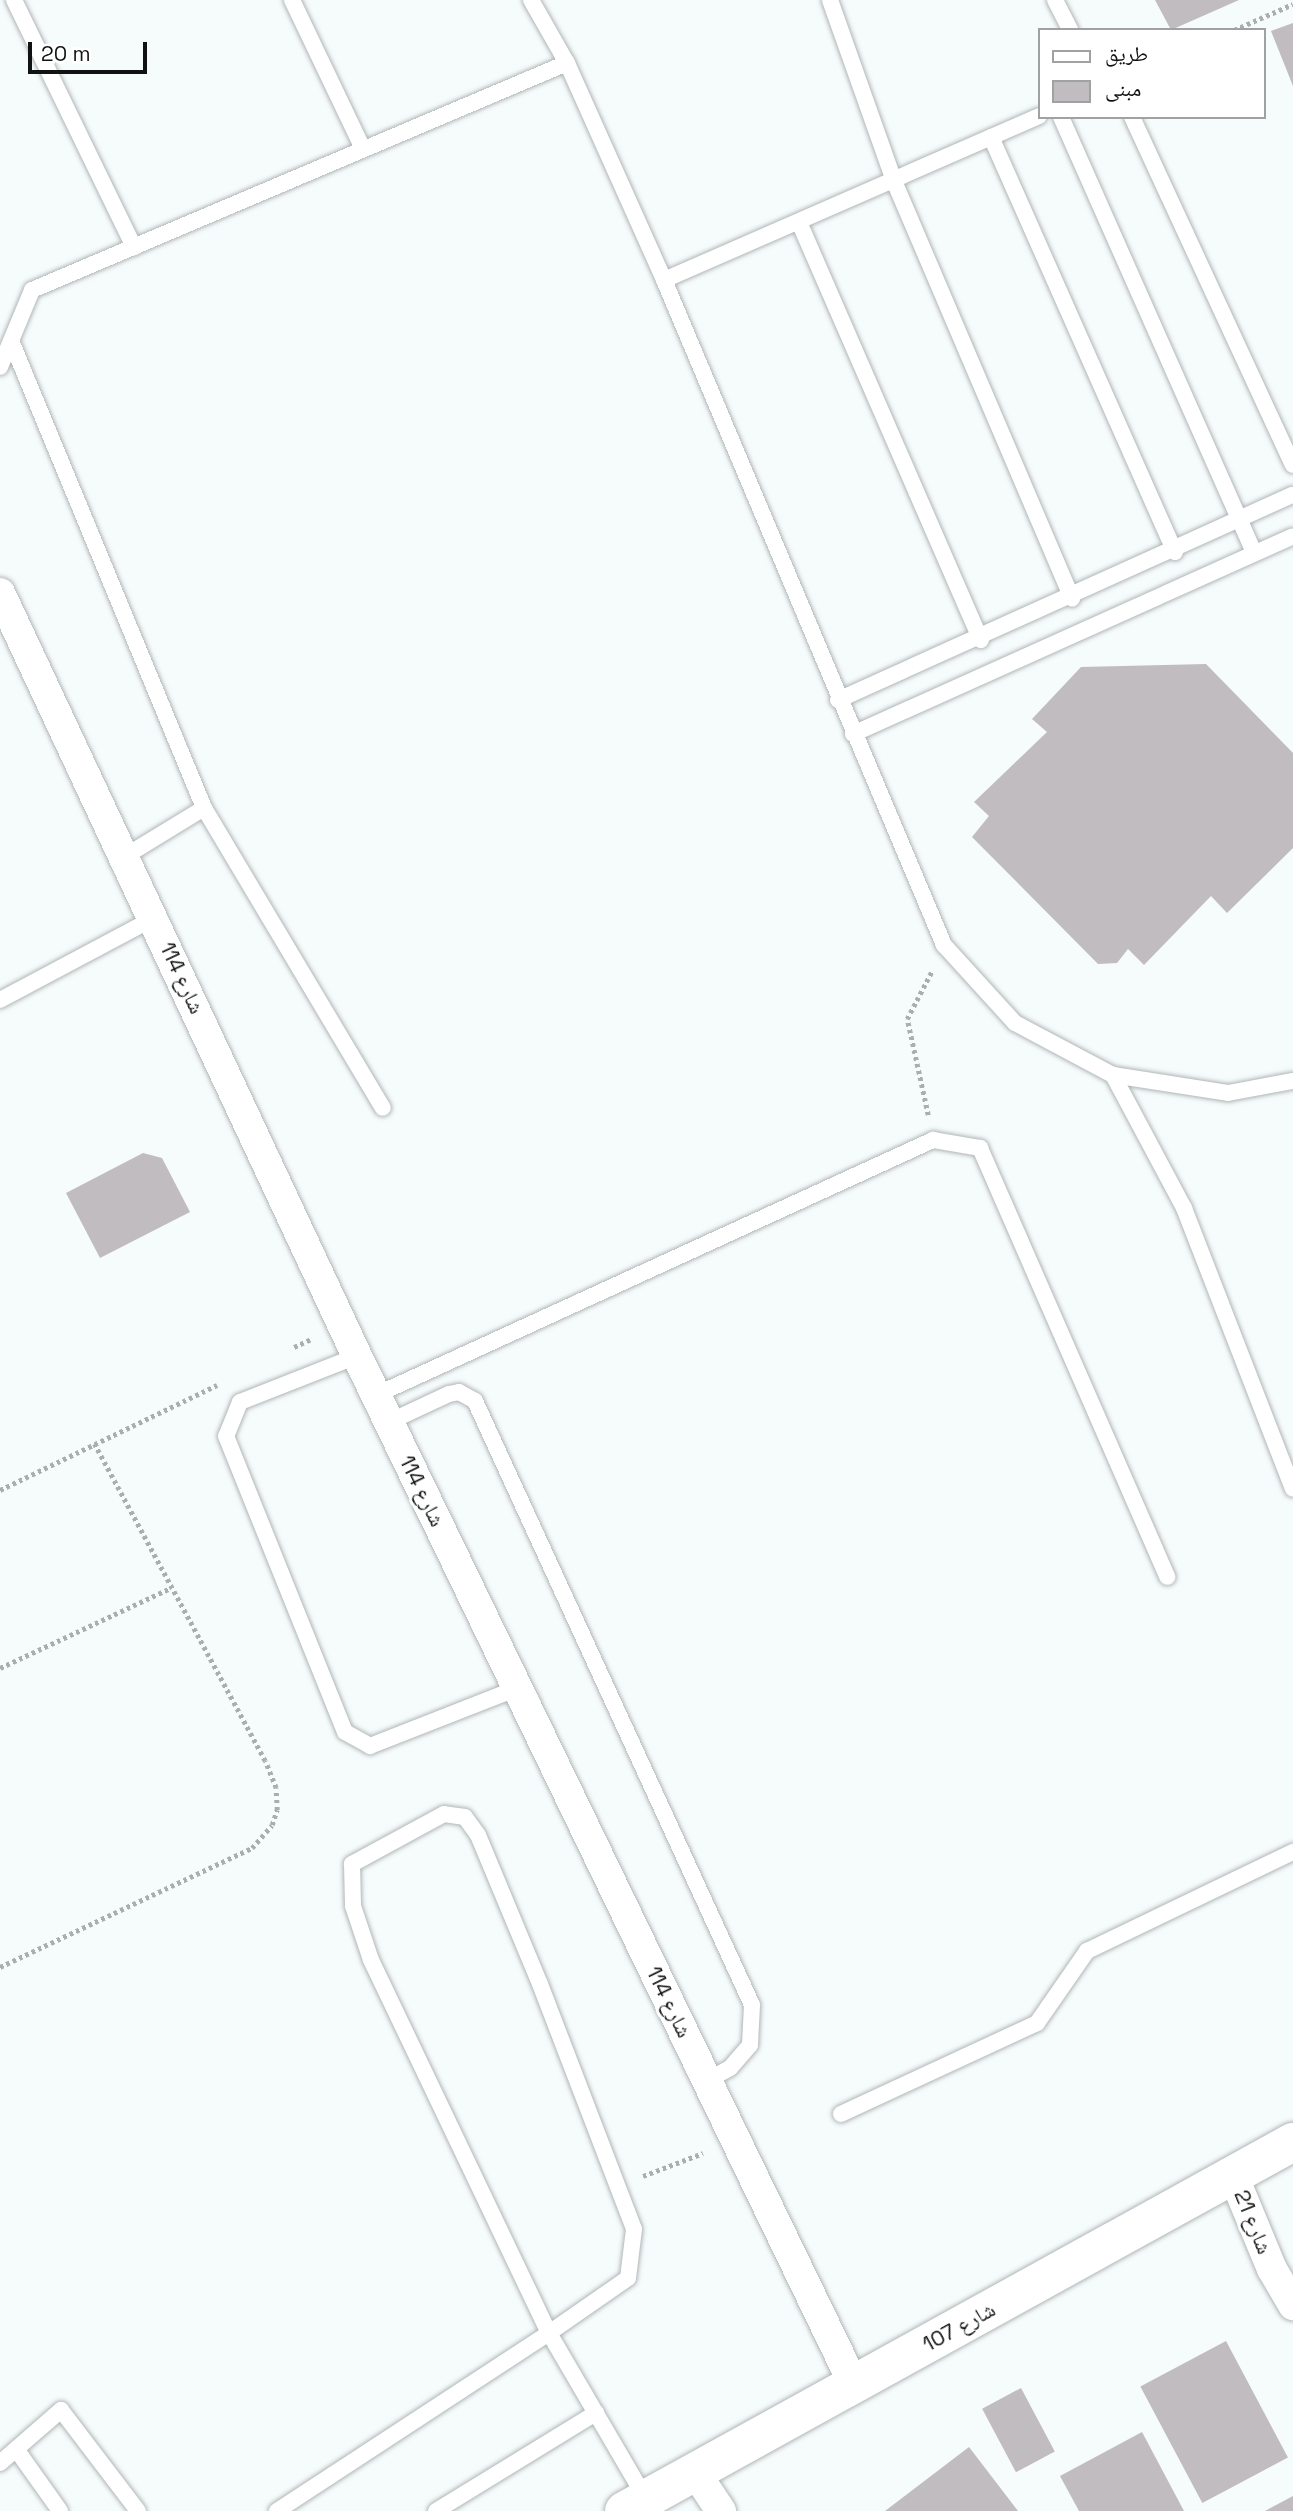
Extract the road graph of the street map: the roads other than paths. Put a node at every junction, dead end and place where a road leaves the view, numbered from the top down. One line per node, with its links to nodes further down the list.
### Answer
1 (14, 0): 15 (lane)
2 (292, 0): 12 (lane)
3 (531, 0): 7 (lane)
4 (830, 0): 13 (lane)
5 (1055, 0): 6 (lane)
6 (1069, 28)
7 (567, 63): 12 (lane); 16 (lane)
8 (1038, 116): 11 (lane)
9 (1062, 119): 21 (lane)
10 (1133, 119): 19 (lane)
11 (990, 137): 13 (lane); 23 (lane)
12 (363, 149): 15 (lane)
13 (894, 181): 14 (lane); 26 (lane)
14 (799, 222): 16 (lane); 27 (lane)
15 (134, 247): 17 (lane)
16 (664, 280): 28 (lane)
17 (12, 343): 18 (lane); 30 (lane)
18 (0, 367)
19 (1293, 465)
20 (1293, 495): 21 (lane)
21 (1240, 521): 23 (lane); 24 (lane)
22 (1293, 536): 24 (lane)
23 (1175, 552): 26 (lane)
24 (1254, 553): 29 (lane)
25 (0, 593): 31 (street, شارع 114)
26 (1072, 599): 27 (lane)
27 (981, 640): 28 (lane)
28 (838, 700): 29 (lane)
29 (853, 734): 34 (lane)
30 (204, 808): 31 (lane); 36 (lane)
31 (124, 857): 32 (street, شارع 114)
32 (154, 918): 33 (lane); 37 (street, شارع 114)
33 (0, 1000)
34 (1113, 1075): 35 (lane); 40 (lane)
35 (1293, 1081)
36 (383, 1108)
37 (357, 1356): 38 (street, شارع 114); 42 (lane)
38 (376, 1395): 39 (street, شارع 114); 41 (lane)
39 (388, 1422): 42 (street, شارع 114); 44 (lane)
40 (1293, 1489)
41 (1167, 1577)
42 (517, 1688): 44 (street, شارع 114)
43 (1293, 1852): 45 (lane)
44 (707, 2081): 50 (street, شارع 114)
45 (841, 2114)
46 (1293, 2142): 47 (street, شارع 107)
47 (1233, 2175): 48 (street, شارع 21); 50 (street, شارع 107)
48 (1293, 2305)
49 (549, 2333): 49 (lane); 51 (lane); 58 (lane)
50 (853, 2385): 54 (street, شارع 107)
51 (596, 2413): 55 (lane); 59 (lane)
52 (16, 2449): 53 (lane); 56 (lane); 57 (lane)
53 (0, 2463)
54 (695, 2472): 55 (street, شارع 107); 60 (street)
55 (635, 2505)
56 (60, 2511)
57 (138, 2511)
58 (277, 2511)
59 (436, 2511)
60 (721, 2511)

